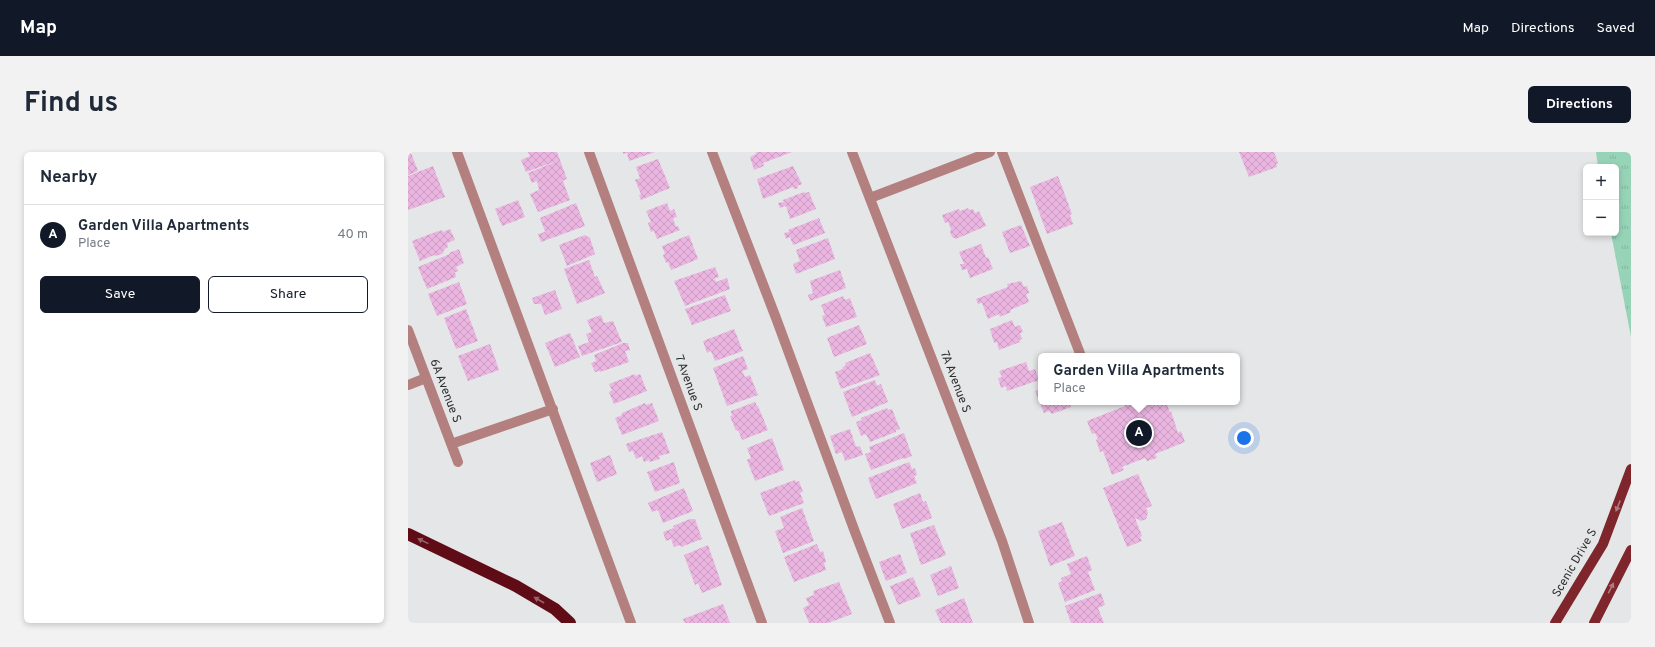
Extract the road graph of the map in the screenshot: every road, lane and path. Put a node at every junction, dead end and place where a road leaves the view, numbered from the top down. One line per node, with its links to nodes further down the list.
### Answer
1 (457, 152): 12 (street)
2 (589, 152): 20 (street, 7 Avenue S)
3 (712, 152): 21 (street)
4 (852, 152): 7 (street, 7A Avenue S)
5 (990, 152): 7 (street)
6 (1002, 152): 9 (street)
7 (870, 198): 22 (street, 7A Avenue S)
8 (408, 330): 10 (street, 6A Avenue S)
9 (1080, 353)
10 (426, 378): 11 (street); 13 (street, 6A Avenue S)
11 (408, 385)
12 (553, 409): 13 (street); 19 (street)
13 (451, 444): 14 (street, 6A Avenue S)
14 (458, 462)
15 (1631, 469): 23 (main road, Scenic Drive S, one-way to 23)
16 (408, 534): 18 (highway, one-way to 16)
17 (1631, 550): 24 (main road, one-way to 17)
18 (570, 623)
19 (631, 623)
20 (762, 623)
21 (890, 623)
22 (1029, 623)
23 (1555, 623)
24 (1594, 623)

